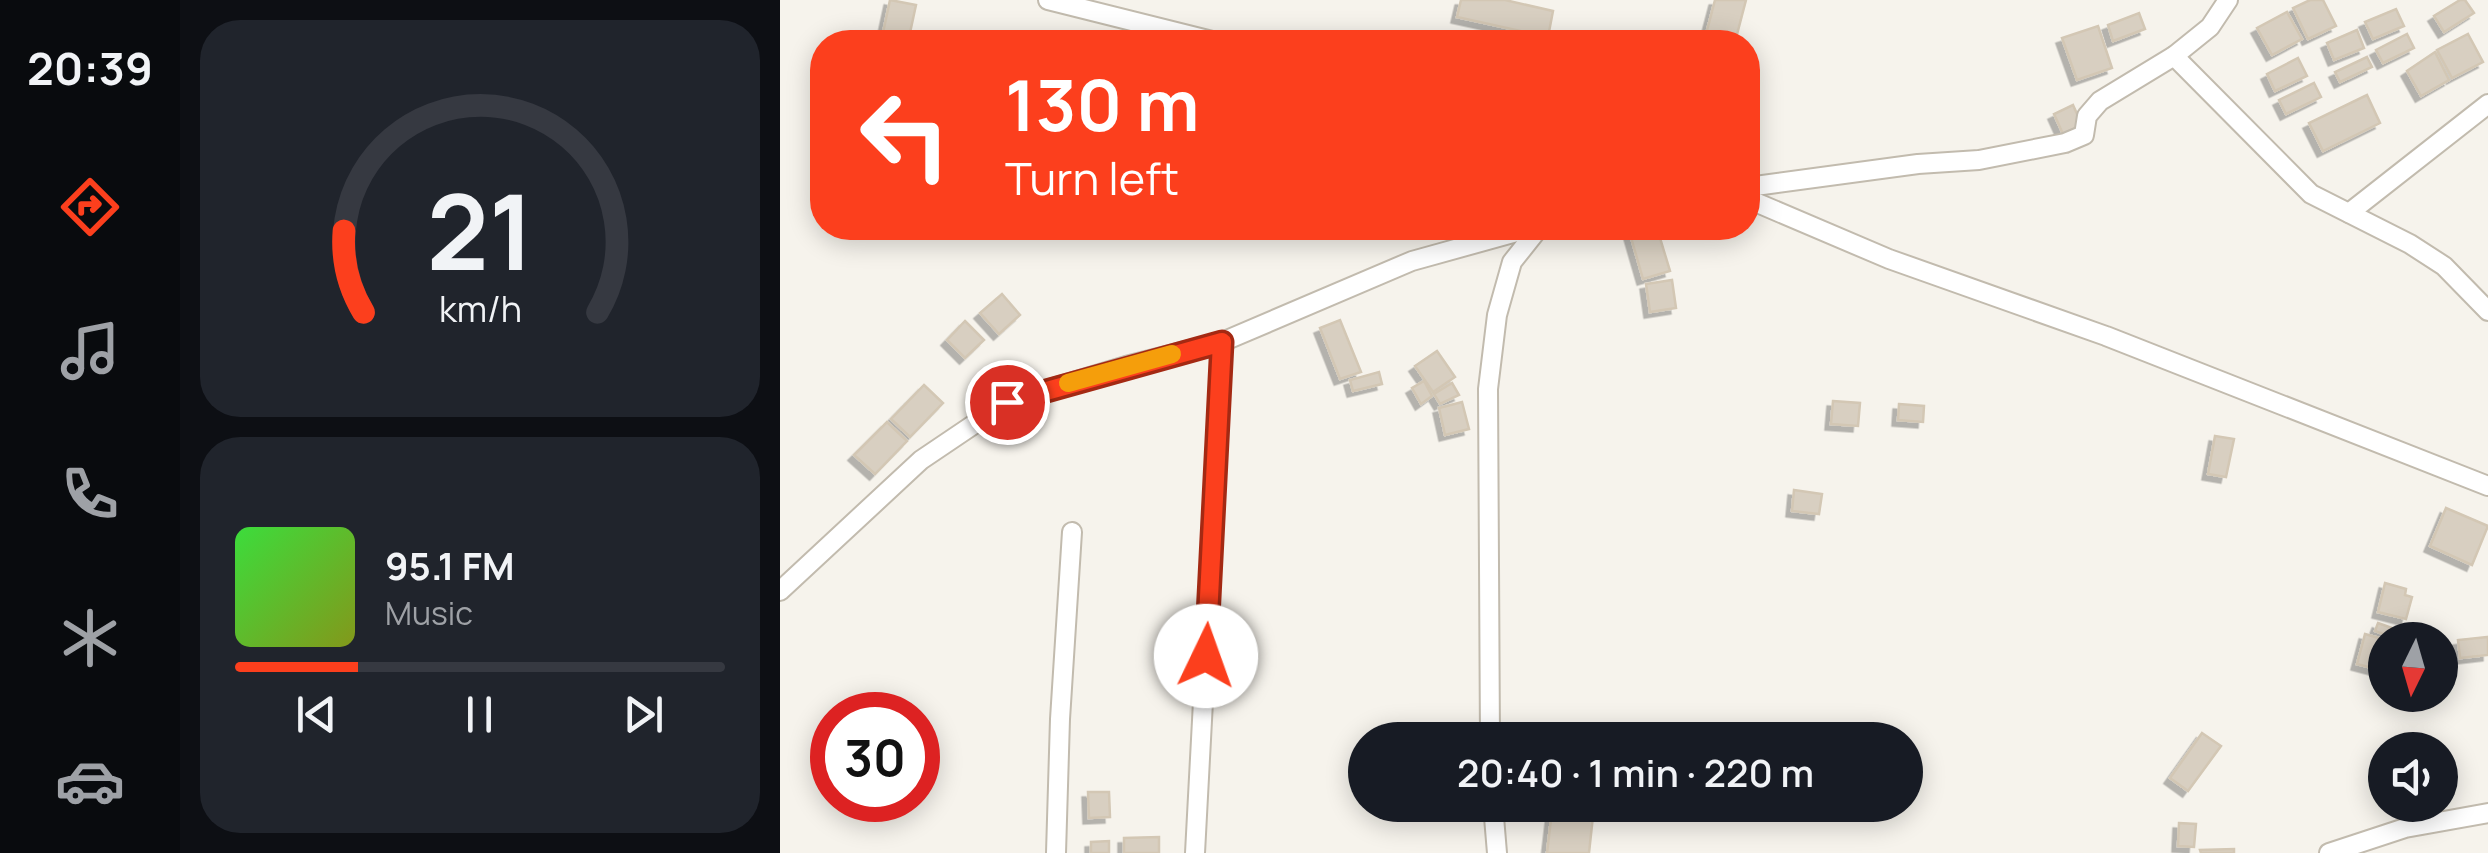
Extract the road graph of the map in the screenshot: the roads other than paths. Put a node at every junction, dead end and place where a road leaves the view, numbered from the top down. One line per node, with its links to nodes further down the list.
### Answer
1 (1048, 0): 3 (street)
2 (2228, 0): 4 (street)
3 (1168, 30)
4 (2174, 56): 6 (street); 8 (street)
5 (2488, 104): 8 (street)
6 (1760, 185)
7 (1760, 203): 15 (street)
8 (2350, 213): 13 (street)
9 (1493, 240): 14 (street)
10 (1502, 240): 12 (street)
11 (1529, 240): 12 (street)
12 (1512, 262): 18 (street)
13 (2488, 311)
14 (1222, 342): 17 (street); 22 (street)
15 (2488, 486)
16 (1072, 532): 21 (street)
17 (780, 591)
18 (1490, 722)
19 (2488, 813): 24 (street)
20 (1494, 822): 23 (street)
21 (1056, 853)
22 (1196, 853)
23 (1497, 853)
24 (2329, 853)

